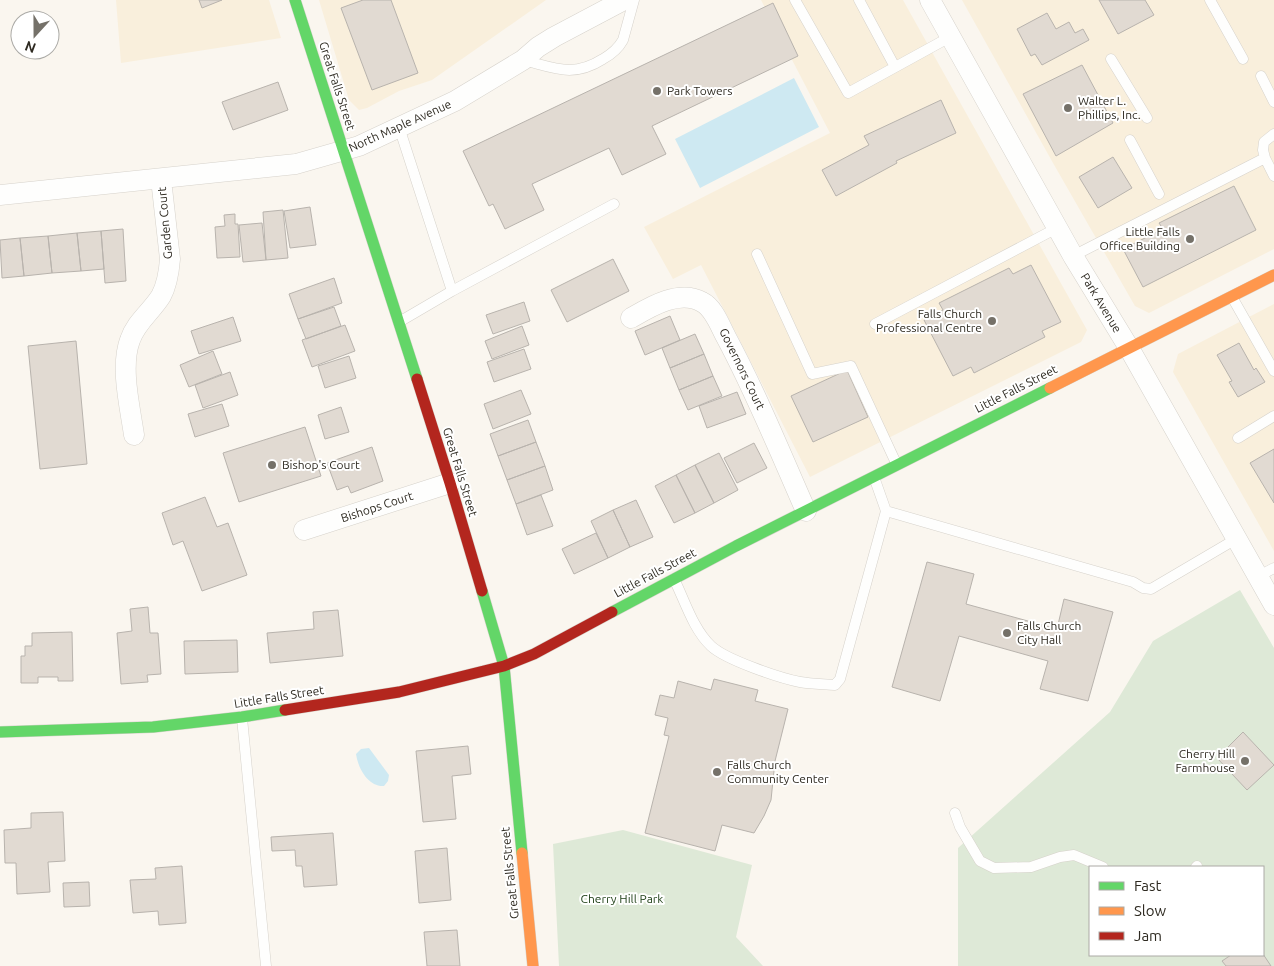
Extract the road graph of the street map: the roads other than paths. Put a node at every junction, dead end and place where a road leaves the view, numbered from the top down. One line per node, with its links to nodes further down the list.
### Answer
1 (295, 0): 19 (street, Great Falls Street)
2 (624, 0): 11 (street, North Maple Avenue)
3 (634, 0): 11 (lane)
4 (795, 0): 12 (lane)
5 (860, 0): 12 (lane)
6 (930, 0): 8 (street, Park Avenue)
7 (1210, 0): 10 (lane)
8 (950, 37): 12 (lane); 26 (street, Park Avenue)
9 (1111, 59): 15 (lane)
10 (1243, 59)
11 (523, 60): 16 (street, North Maple Avenue)
12 (895, 67)
13 (1261, 76): 14 (lane)
14 (1274, 102)
15 (1146, 118)
16 (399, 127): 19 (street, North Maple Avenue); 30 (lane)
17 (1274, 134): 20 (lane)
18 (1130, 140): 23 (lane)
19 (343, 152): 22 (street, North Maple Avenue); 33 (street, Great Falls Street)
20 (1265, 158): 21 (lane); 28 (lane)
21 (1274, 176)
22 (161, 179): 24 (street, North Maple Avenue); 38 (street, Garden Court)
23 (1159, 194)
24 (0, 195)
25 (614, 204): 30 (lane)
26 (1057, 228): 28 (street, Park Avenue); 34 (lane)
27 (757, 254): 40 (lane)
28 (1073, 256): 35 (street, Park Avenue)
29 (1274, 275): 31 (street, Little Falls Street)
30 (452, 291): 33 (lane)
31 (1232, 296): 35 (street, Little Falls Street); 36 (lane)
32 (631, 318): 43 (street, Governors Court)
33 (398, 322): 42 (street, Great Falls Street)
34 (876, 324)
35 (1129, 348): 40 (street, Little Falls Street); 46 (street, Park Avenue)
36 (1274, 371)
37 (1274, 416): 39 (lane)
38 (134, 435)
39 (1238, 438)
40 (897, 465): 41 (street, Little Falls Street)
41 (874, 476): 43 (street, Little Falls Street); 44 (lane)
42 (450, 483): 45 (street, Bishops Court); 50 (street, Great Falls Street)
43 (806, 511): 48 (street, Little Falls Street)
44 (886, 511): 46 (lane); 48 (lane)
45 (304, 530)
46 (1236, 539): 47 (street, Park Avenue)
47 (1266, 572): 49 (street, Park Avenue)
48 (674, 579): 50 (street, Little Falls Street)
49 (1274, 605)
50 (504, 666): 51 (street, Little Falls Street); 56 (street, Great Falls Street)
51 (242, 717): 52 (street, Little Falls Street); 55 (lane)
52 (0, 732)
53 (955, 813): 54 (lane)
54 (1101, 866)
55 (266, 966)
56 (533, 966)

